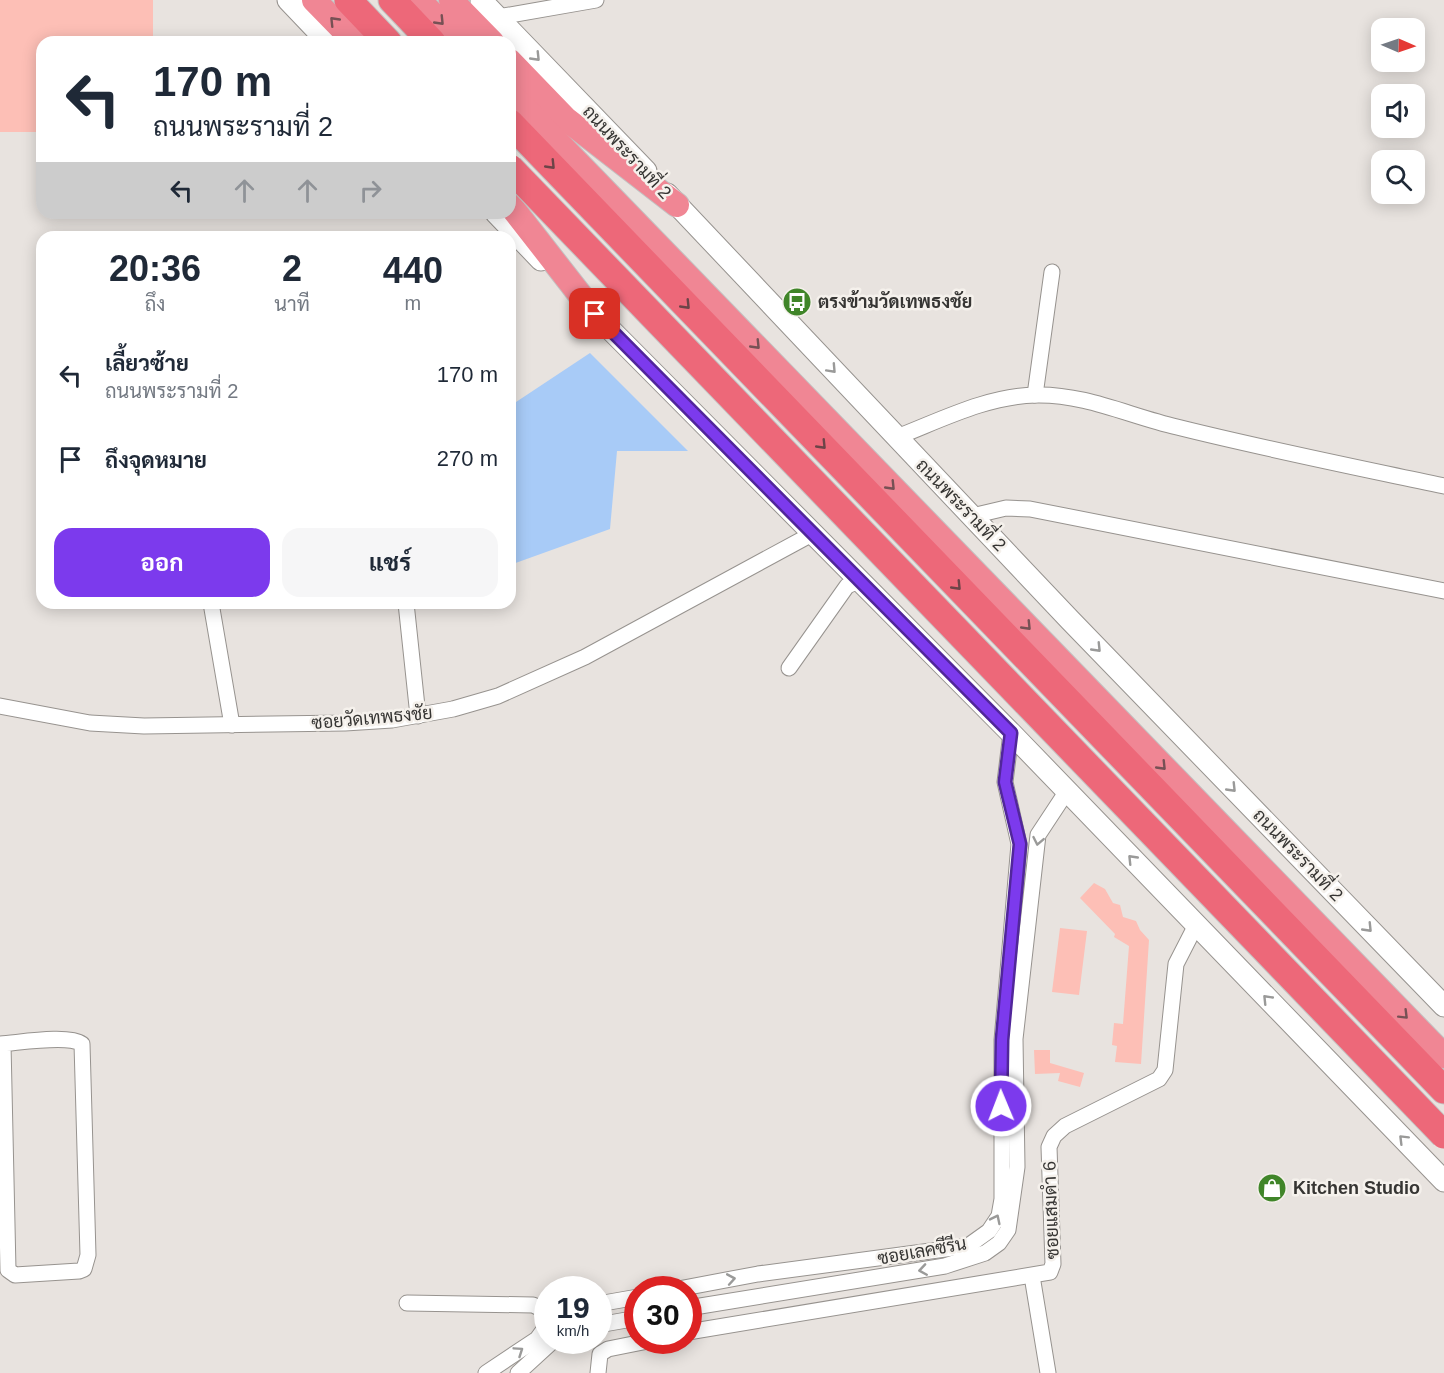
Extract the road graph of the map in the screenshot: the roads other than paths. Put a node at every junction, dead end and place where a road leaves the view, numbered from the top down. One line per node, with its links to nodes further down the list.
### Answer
1 (288, 0): 11 (main road)
2 (314, 0): 12 (highway, one-way to 2)
3 (348, 0): 13 (highway)
4 (355, 0): 14 (highway)
5 (392, 0): 15 (highway)
6 (419, 0): 16 (highway, one-way to 16)
7 (451, 0): 17 (highway)
8 (481, 0): 10 (main road, ถนนพระรามที่ 2)
9 (596, 0): 10 (street)
10 (498, 17): 25 (main road, ถนนพระรามที่ 2, one-way to 25)
11 (322, 36)
12 (349, 36)
13 (382, 36)
14 (389, 36)
15 (426, 36)
16 (454, 36)
17 (486, 36)
18 (516, 67): 20 (highway)
19 (516, 99): 29 (highway, ถนนพระรามที่ 2)
20 (566, 119): 25 (highway); 29 (highway)
21 (516, 129): 54 (highway, one-way to 54)
22 (516, 167): 31 (highway)
23 (516, 174): 55 (highway, bridge)
24 (516, 200): 31 (highway)
25 (677, 205): 35 (main road, ถนนพระรามที่ 2, one-way to 35)
26 (516, 213): 33 (highway)
27 (502, 219): 28 (main road)
28 (514, 231)
29 (645, 231): 53 (highway, ถนนพระรามที่ 2, one-way to 53)
30 (516, 233): 33 (main road)
31 (610, 265): 55 (highway)
32 (1052, 272): 34 (street)
33 (595, 314): 38 (main road)
34 (1035, 395): 35 (street); 36 (street)
35 (897, 437): 37 (main road, ถนนพระรามที่ 2)
36 (1444, 486)
37 (972, 516): 40 (street); 50 (main road, ถนนพระรามที่ 2, one-way to 50)
38 (812, 534): 39 (main road); 45 (street, ซอยวัดเทพธงชัย)
39 (861, 580): 43 (street); 47 (main road)
40 (1444, 591)
41 (212, 609): 46 (street)
42 (407, 609): 45 (street)
43 (789, 668)
44 (0, 706): 46 (street, ซอยวัดเทพธงชัย)
45 (418, 716): 46 (street, ซอยวัดเทพธงชัย)
46 (232, 726)
47 (1011, 733): 48 (main road); 51 (street, ซอยเลคซีรีน)
48 (1067, 791): 49 (main road, one-way to 48); 51 (street, ซอยเลคซีรีน, one-way to 51)
49 (1196, 925): 56 (main road, one-way to 49); 59 (street, ซอยแสมดำ 6)
50 (1444, 1006)
51 (1008, 1040): 57 (street, ซอยเลคซีรีน, one-way to 51); 58 (street, ซอยเลคซีรีน)
52 (2, 1044): 52 (street)
53 (1444, 1056)
54 (1444, 1090)
55 (1444, 1135)
56 (1444, 1181)
57 (941, 1251): 58 (street); 60 (street, ซอยเลคซีรีน, one-way to 57)
58 (945, 1266): 63 (street, ซอยเลคซีรีน, one-way to 63)
59 (1032, 1276): 64 (street, ซอยแสมดำ 6); 71 (street)
60 (702, 1285)
61 (407, 1303): 62 (street)
62 (534, 1305)
63 (702, 1306)
64 (702, 1330)
65 (534, 1341): 68 (street, one-way to 65)
66 (624, 1346): 70 (street)
67 (539, 1354): 69 (street)
68 (486, 1373)
69 (518, 1373)
70 (598, 1373)
71 (1048, 1373)

